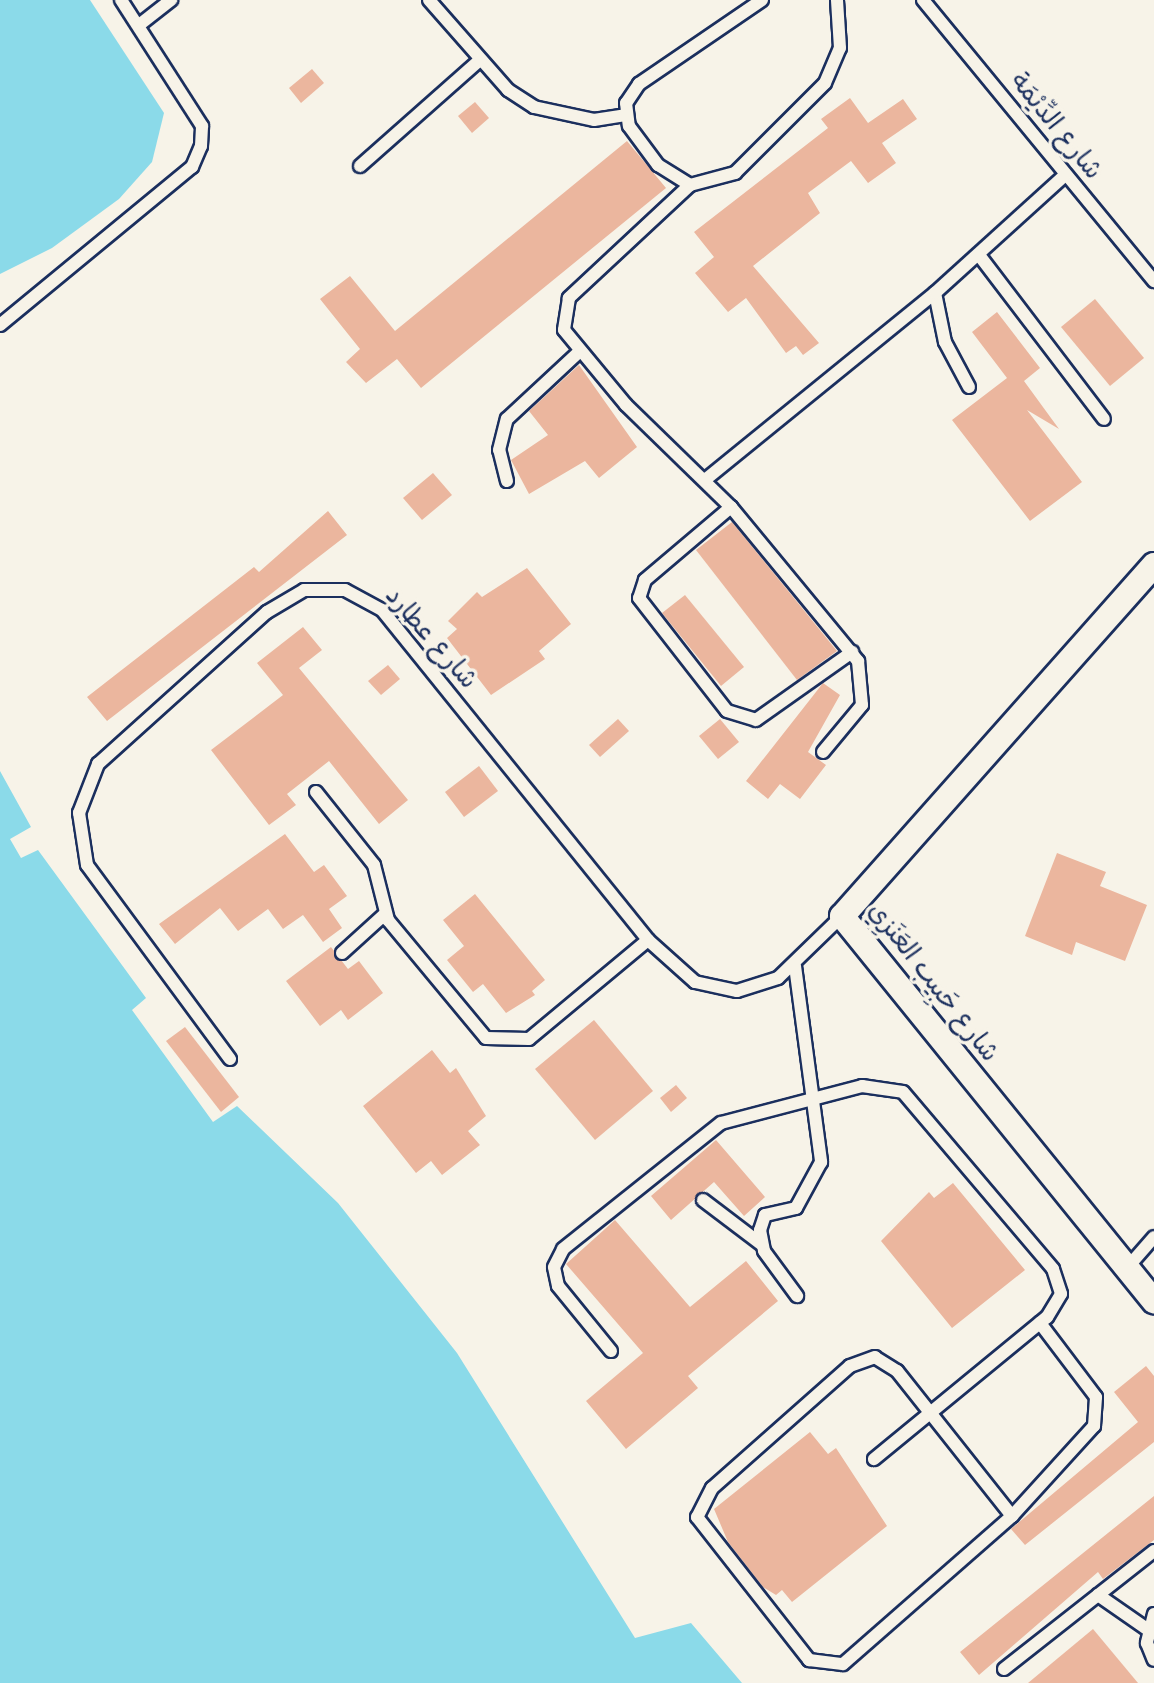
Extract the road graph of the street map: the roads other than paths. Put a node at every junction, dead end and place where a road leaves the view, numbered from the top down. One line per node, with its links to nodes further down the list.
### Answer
1 (121, 0): 7 (lane)
2 (171, 0): 7 (lane)
3 (429, 0): 8 (lane)
4 (762, 0): 9 (lane)
5 (837, 0): 12 (lane)
6 (923, 0): 11 (lane, شارع الدِّيْمَة)
7 (139, 25): 16 (lane)
8 (480, 60): 9 (lane); 10 (lane)
9 (624, 115): 12 (lane)
10 (360, 166)
11 (1065, 175): 13 (lane); 14 (lane, شارع الدِّيْمَة)
12 (690, 185): 17 (lane)
13 (979, 255): 15 (lane); 19 (lane)
14 (1154, 281)
15 (935, 293): 18 (lane); 20 (lane)
16 (0, 325)
17 (580, 351): 20 (lane); 21 (lane)
18 (969, 387)
19 (1104, 419)
20 (706, 479): 22 (lane)
21 (507, 481)
22 (731, 507): 24 (lane); 24 (lane)
23 (1154, 565): 28 (street, شارع حَبِيب العَنَزِي)
24 (852, 652): 25 (lane)
25 (823, 752)
26 (316, 792): 27 (lane)
27 (385, 914): 29 (lane); 30 (lane)
28 (842, 916): 31 (lane, شارع عطارد); 37 (street, شارع حَبِيب العَنَزِي)
29 (648, 940): 31 (lane, شارع عطارد); 32 (lane, شارع عطارد)
30 (342, 953)
31 (795, 966): 33 (lane)
32 (230, 1059)
33 (812, 1098): 36 (lane); 40 (lane); 41 (lane)
34 (703, 1200): 36 (lane)
35 (1154, 1237): 37 (lane)
36 (761, 1244): 38 (lane)
37 (1127, 1268): 39 (street, شارع حَبِيب العَنَزِي)
38 (797, 1296)
39 (1154, 1301)
40 (1040, 1323): 42 (lane); 44 (lane)
41 (611, 1351)
42 (930, 1412): 43 (lane); 44 (lane); 44 (lane)
43 (874, 1459)
44 (1012, 1516)
45 (1154, 1551): 46 (lane)
46 (1098, 1595): 48 (lane); 50 (lane)
47 (1154, 1614): 48 (lane)
48 (1147, 1629): 49 (lane)
49 (1154, 1660)
50 (1004, 1669)

